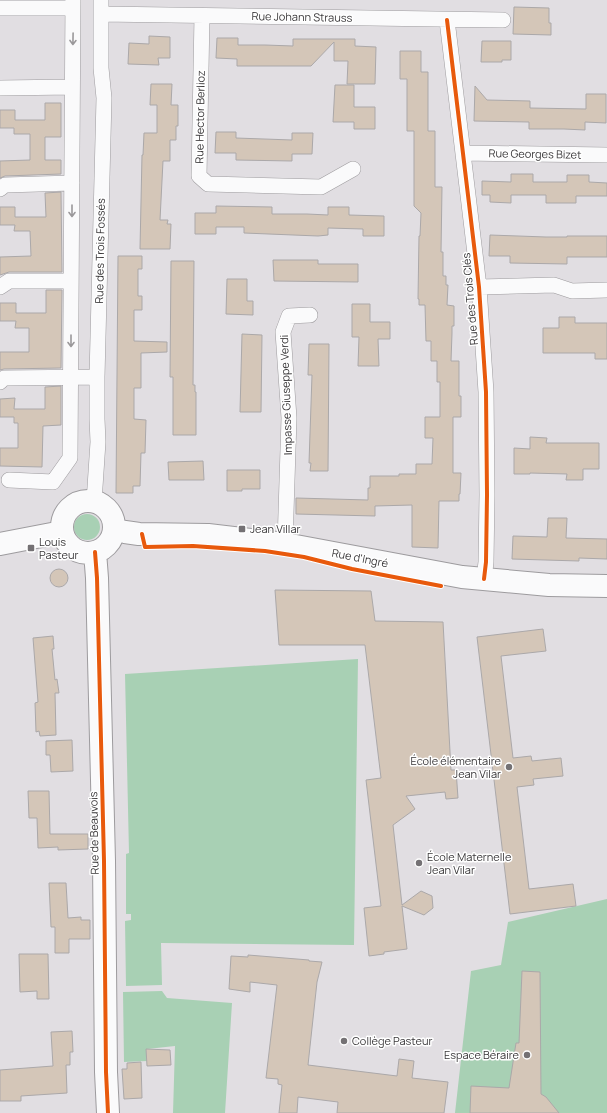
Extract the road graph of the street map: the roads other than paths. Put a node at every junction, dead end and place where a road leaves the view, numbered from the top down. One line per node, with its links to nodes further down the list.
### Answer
1 (73, 4): 3 (street); 7 (street, one-way to 7)
2 (101, 7): 4 (street, Rue Johann Strauss); 20 (street, Rue des Trois Fossés)
3 (0, 8)
4 (202, 16): 5 (street, Rue Johann Strauss); 11 (street, Rue Hector Berlioz)
5 (447, 20): 6 (street, Rue Johann Strauss); 9 (street, Rue des Trois Clés)
6 (503, 20)
7 (72, 87): 8 (street); 12 (street)
8 (0, 88)
9 (463, 153): 10 (street, Rue Georges Bizet); 16 (street, Rue des Trois Clés)
10 (607, 155)
11 (352, 169)
12 (72, 183): 13 (street); 14 (street, one-way to 14)
13 (0, 189)
14 (71, 281): 15 (street); 19 (street, one-way to 19)
15 (0, 287)
16 (479, 287): 17 (street); 29 (street, Rue des Trois Clés)
17 (607, 290)
18 (310, 315): 27 (street, Impasse Giuseppe Verdi)
19 (71, 376): 20 (street); 21 (street); 22 (street)
20 (97, 377): 23 (street, Rue des Trois Fossés)
21 (0, 382)
22 (9, 480)
23 (94, 502): 24 (street); 25 (street)
24 (114, 529): 27 (street, Rue d'Ingré); 28 (street)
25 (62, 532): 26 (street); 28 (street)
26 (0, 544)
27 (285, 544): 29 (street, Rue d'Ingré)
28 (95, 552): 31 (street, Rue de Beauvois)
29 (484, 579): 30 (street, Rue d'Ingré)
30 (607, 586)
31 (108, 1113)

